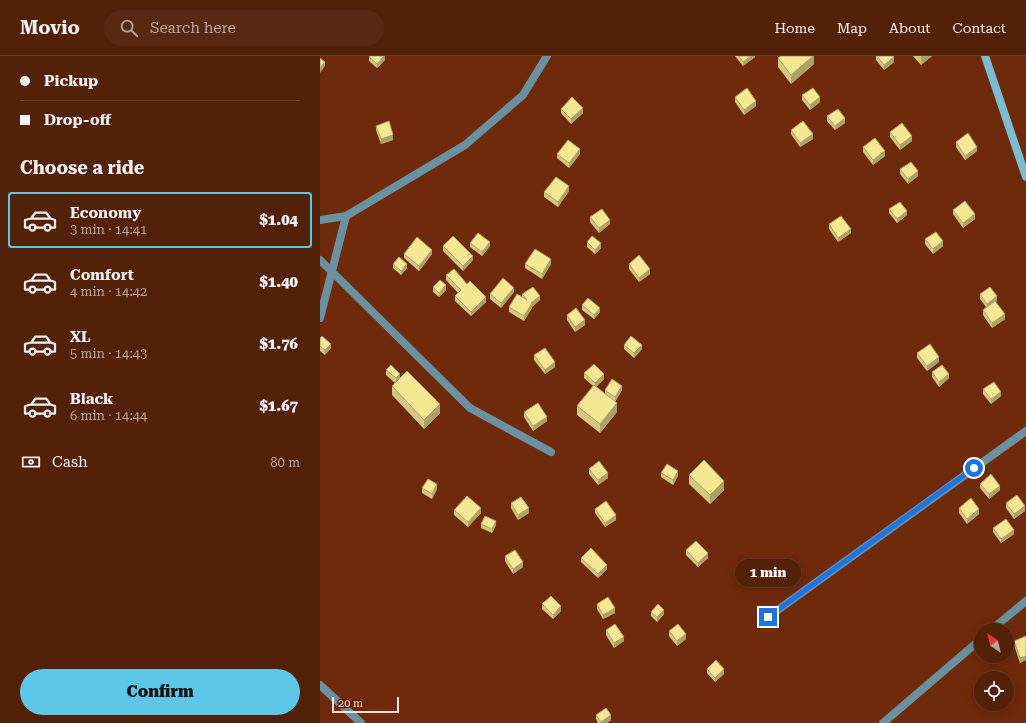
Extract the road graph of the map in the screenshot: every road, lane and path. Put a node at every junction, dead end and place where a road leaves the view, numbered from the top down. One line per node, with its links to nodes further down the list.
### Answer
1 (547, 56): 5 (street)
2 (985, 56): 3 (main road)
3 (1023, 157): 4 (main road)
4 (1026, 177)
5 (346, 216): 6 (street); 8 (street)
6 (320, 220)
7 (320, 260): 8 (street)
8 (332, 272): 9 (street); 11 (street)
9 (320, 318)
10 (1026, 431): 13 (street)
11 (551, 452)
12 (1026, 601): 14 (street)
13 (768, 617)
14 (999, 623)
15 (974, 645): 18 (street)
16 (320, 685): 17 (street)
17 (361, 723)
18 (883, 723)

